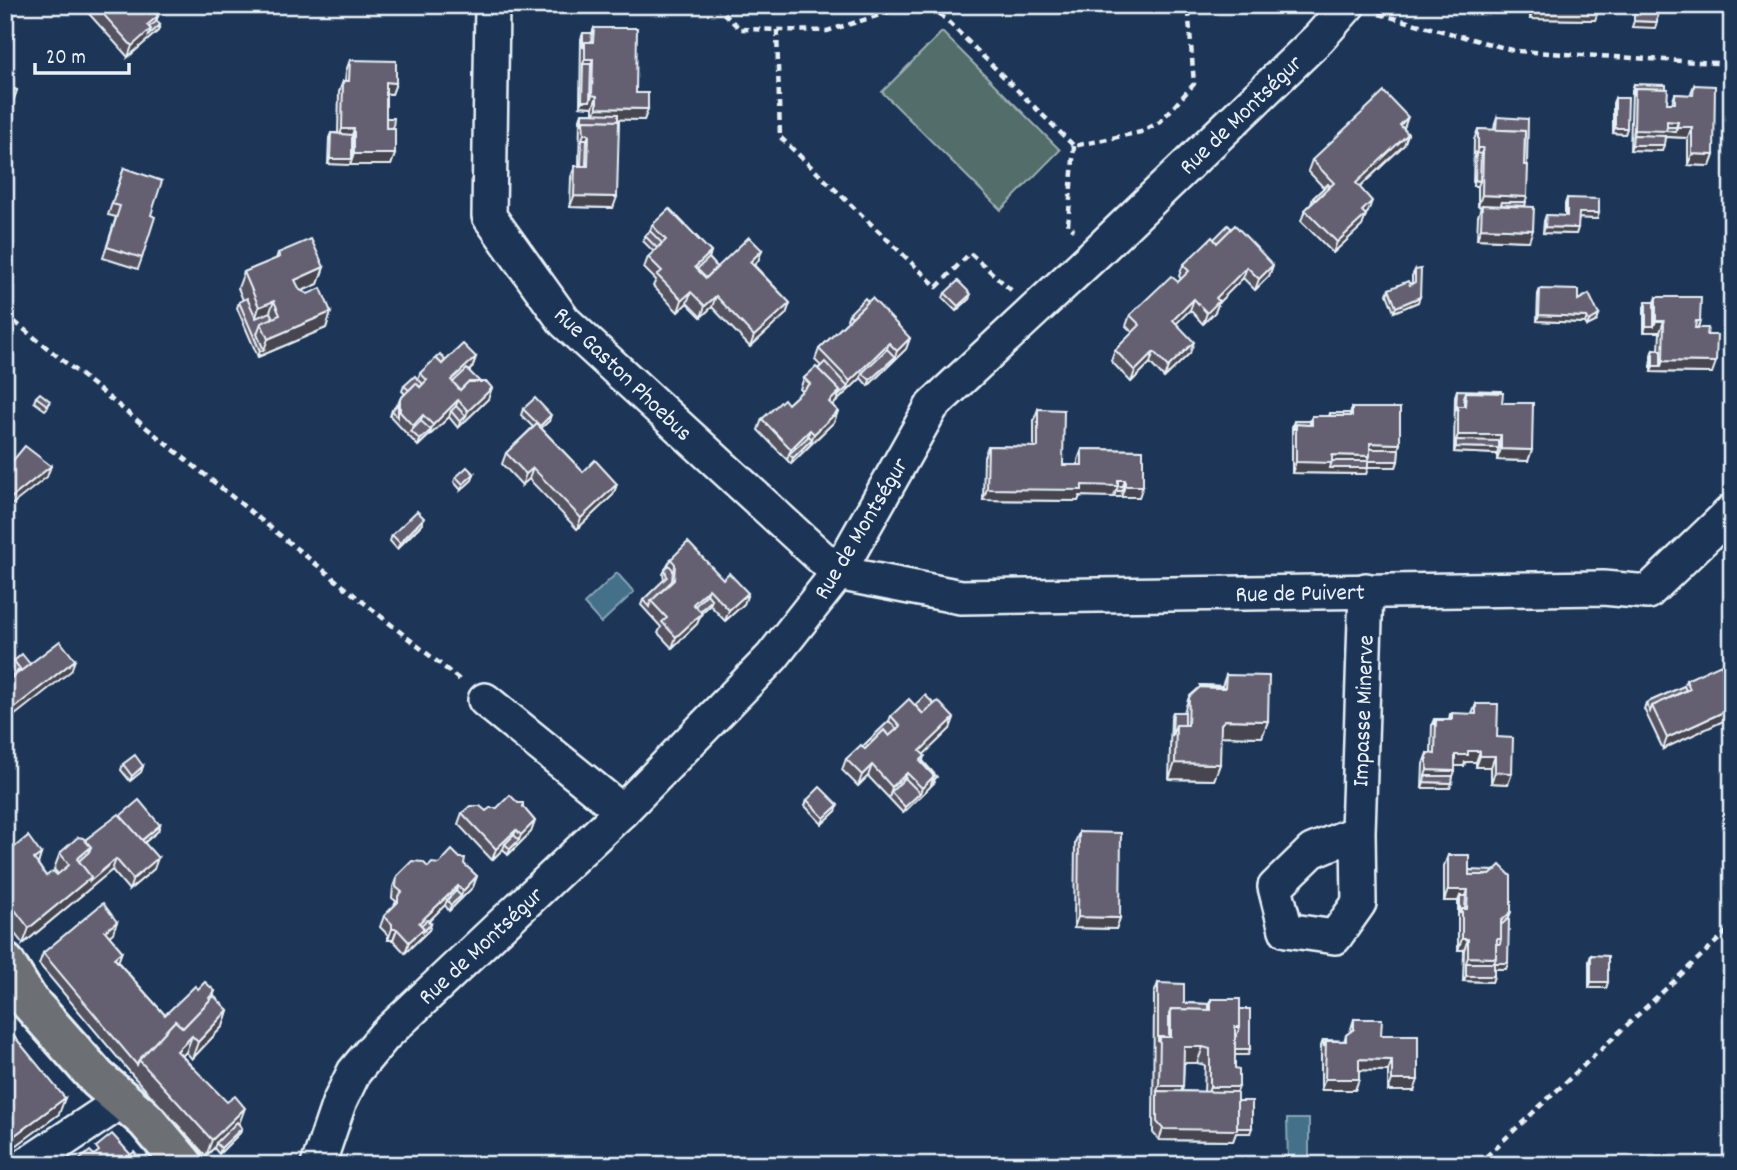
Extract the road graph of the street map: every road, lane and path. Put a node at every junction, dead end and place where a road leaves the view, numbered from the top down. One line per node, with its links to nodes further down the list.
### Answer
1 (492, 5): 14 (street, Rue Gaston Phoebus)
2 (715, 5): 7 (path)
3 (913, 5): 7 (path)
4 (931, 5): 9 (path)
5 (1188, 5): 9 (path)
6 (1348, 6): 8 (path); 10 (street, Rue de Montségur)
7 (778, 30): 11 (path)
8 (1732, 64)
9 (1074, 146): 10 (path)
10 (1096, 253): 11 (street, Rue de Montségur)
11 (1033, 311): 14 (street, Rue de Montségur)
12 (5, 314): 16 (path)
13 (1732, 511): 15 (street, Rue de Puivert)
14 (838, 573): 15 (street, Rue de Puivert); 17 (street, Rue de Montségur)
15 (1366, 590): 18 (street, Impasse Minerve)
16 (485, 700): 17 (street)
17 (622, 811): 26 (street, Rue de Montségur)
18 (1358, 832)
19 (1732, 927): 27 (path)
20 (5, 963): 25 (main road)
21 (5, 1000): 22 (main road)
22 (107, 1111): 23 (street); 24 (main road)
23 (26, 1165)
24 (157, 1165)
25 (184, 1165)
26 (318, 1165)
27 (1477, 1165)

